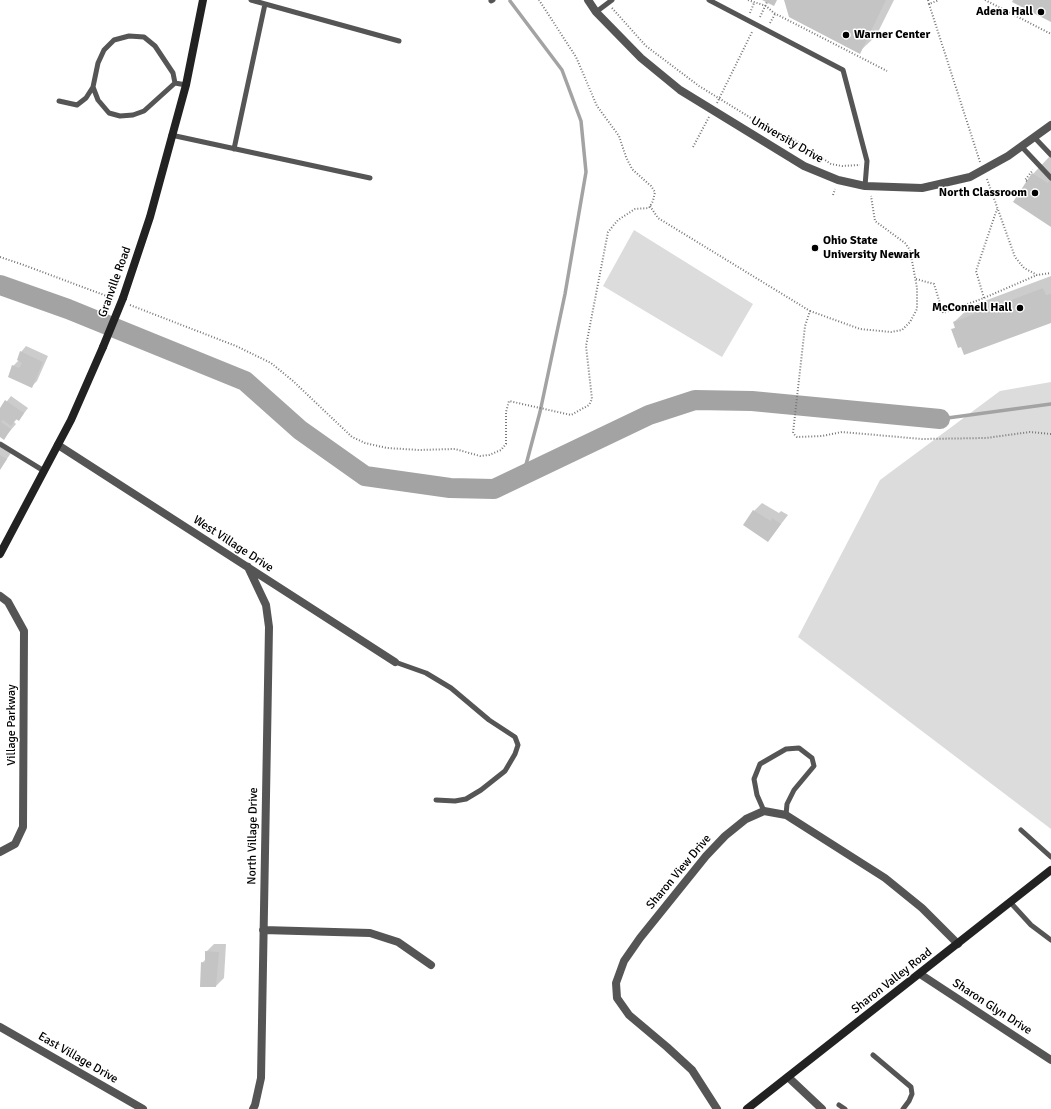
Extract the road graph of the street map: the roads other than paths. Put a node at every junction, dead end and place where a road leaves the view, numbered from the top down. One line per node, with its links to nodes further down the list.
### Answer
1 (203, 0): 10 (street, Granville Road)
2 (251, 0): 6 (lane)
3 (588, 0): 7 (street, University Drive)
4 (709, 0): 21 (lane)
5 (610, 2): 7 (lane)
6 (265, 4): 8 (lane); 17 (lane)
7 (596, 12): 21 (street, University Drive)
8 (400, 41)
9 (175, 83): 10 (lane); 11 (lane); 11 (lane)
10 (186, 85): 14 (street, Granville Road)
11 (93, 87): 12 (lane)
12 (59, 101)
13 (1051, 125): 15 (street, University Drive)
14 (171, 135): 17 (lane); 23 (street, Granville Road, bridge)
15 (1034, 137): 16 (street, University Drive); 18 (lane)
16 (1021, 146): 20 (lane); 21 (street, University Drive)
17 (234, 149): 19 (lane)
18 (1051, 155)
19 (370, 178)
20 (1051, 178)
21 (865, 186)
22 (0, 444): 24 (lane)
23 (58, 445): 24 (street, Granville Road); 26 (street, West Village Drive)
24 (44, 471): 25 (street, Granville Road)
25 (0, 554)
26 (248, 568): 28 (street, West Village Drive); 37 (street, North Village Drive)
27 (0, 596): 33 (street, Village Parkway)
28 (395, 662): 29 (lane)
29 (436, 800)
30 (764, 811): 31 (street); 31 (lane); 49 (street, Sharon View Drive)
31 (786, 815): 39 (street)
32 (1021, 830): 34 (lane)
33 (0, 852)
34 (1051, 857)
35 (1051, 870): 36 (street, Sharon Valley Road)
36 (1010, 902): 38 (lane); 39 (street, Sharon Valley Road)
37 (263, 930): 40 (street); 48 (street, North Village Drive)
38 (1051, 940)
39 (958, 944): 41 (street, Sharon Valley Road)
40 (431, 965)
41 (920, 974): 44 (street, Sharon Glyn Drive); 45 (street, Sharon Valley Road)
42 (0, 1027): 47 (street, East Village Drive)
43 (873, 1055): 53 (lane)
44 (1051, 1060)
45 (788, 1077): 50 (street, Sharon Valley Road); 51 (street)
46 (839, 1105): 52 (lane)
47 (143, 1109)
48 (253, 1109)
49 (717, 1109)
50 (747, 1109)
51 (821, 1109)
52 (845, 1109)
53 (903, 1109)

